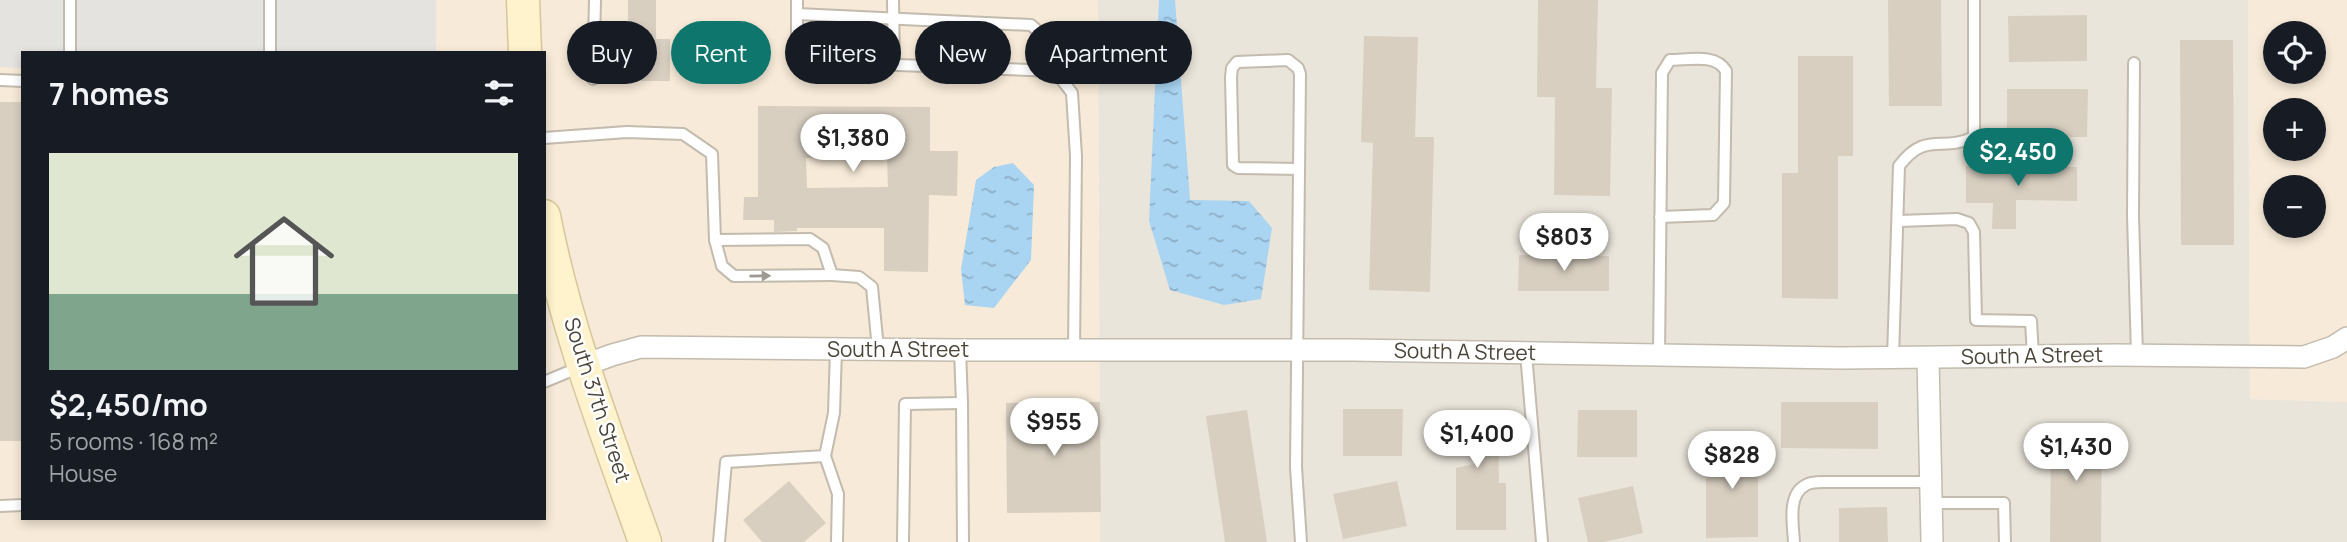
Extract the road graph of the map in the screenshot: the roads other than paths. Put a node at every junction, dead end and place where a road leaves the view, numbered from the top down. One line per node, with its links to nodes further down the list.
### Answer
1 (70, 0): 14 (lane)
2 (270, 0): 15 (lane)
3 (523, 0): 16 (street)
4 (595, 0): 10 (lane)
5 (797, 0): 8 (lane)
6 (893, 0): 9 (lane)
7 (1974, 0): 26 (lane)
8 (797, 14): 9 (lane); 11 (lane)
9 (894, 17): 12 (lane); 13 (lane)
10 (594, 21)
11 (797, 21)
12 (894, 21)
13 (1025, 25)
14 (69, 51)
15 (270, 51)
16 (525, 51)
17 (2134, 63): 38 (lane)
18 (901, 64): 19 (lane)
19 (1025, 70)
20 (0, 80): 21 (lane)
21 (21, 80)
22 (1065, 84): 34 (lane)
23 (546, 138): 28 (lane)
24 (1299, 169): 24 (lane); 35 (lane)
25 (1660, 217): 25 (lane); 37 (lane)
26 (1898, 221): 39 (lane); 40 (lane)
27 (546, 224): 42 (street, South 37th Street)
28 (715, 240): 29 (lane); 29 (lane, one-way to 29)
29 (832, 275): 32 (lane)
30 (2347, 338): 38 (street, South A Street)
31 (836, 349): 32 (street, South A Street); 42 (street, South A Street); 45 (lane)
32 (877, 349): 33 (street, South A Street)
33 (960, 350): 34 (street, South A Street); 44 (lane)
34 (1074, 350): 35 (street, South A Street)
35 (1297, 350): 36 (street, South A Street); 55 (lane)
36 (1526, 353): 37 (street, South A Street); 56 (lane)
37 (1659, 355): 40 (street, South A Street)
38 (2137, 355): 39 (street, South A Street)
39 (2033, 356): 41 (street, South A Street)
40 (1893, 358): 41 (street, South A Street)
41 (1928, 358): 46 (street)
42 (582, 366): 43 (lane); 50 (street, South 37th Street)
43 (546, 381)
44 (962, 403): 53 (lane); 54 (lane)
45 (825, 456): 51 (lane); 52 (lane)
46 (1931, 482): 47 (street); 57 (lane)
47 (1931, 503): 58 (street); 59 (lane)
48 (21, 505): 49 (lane)
49 (0, 506)
50 (645, 542)
51 (719, 542)
52 (837, 542)
53 (903, 542)
54 (963, 542)
55 (1301, 542)
56 (1542, 542)
57 (1794, 542)
58 (1932, 542)
59 (2005, 542)

